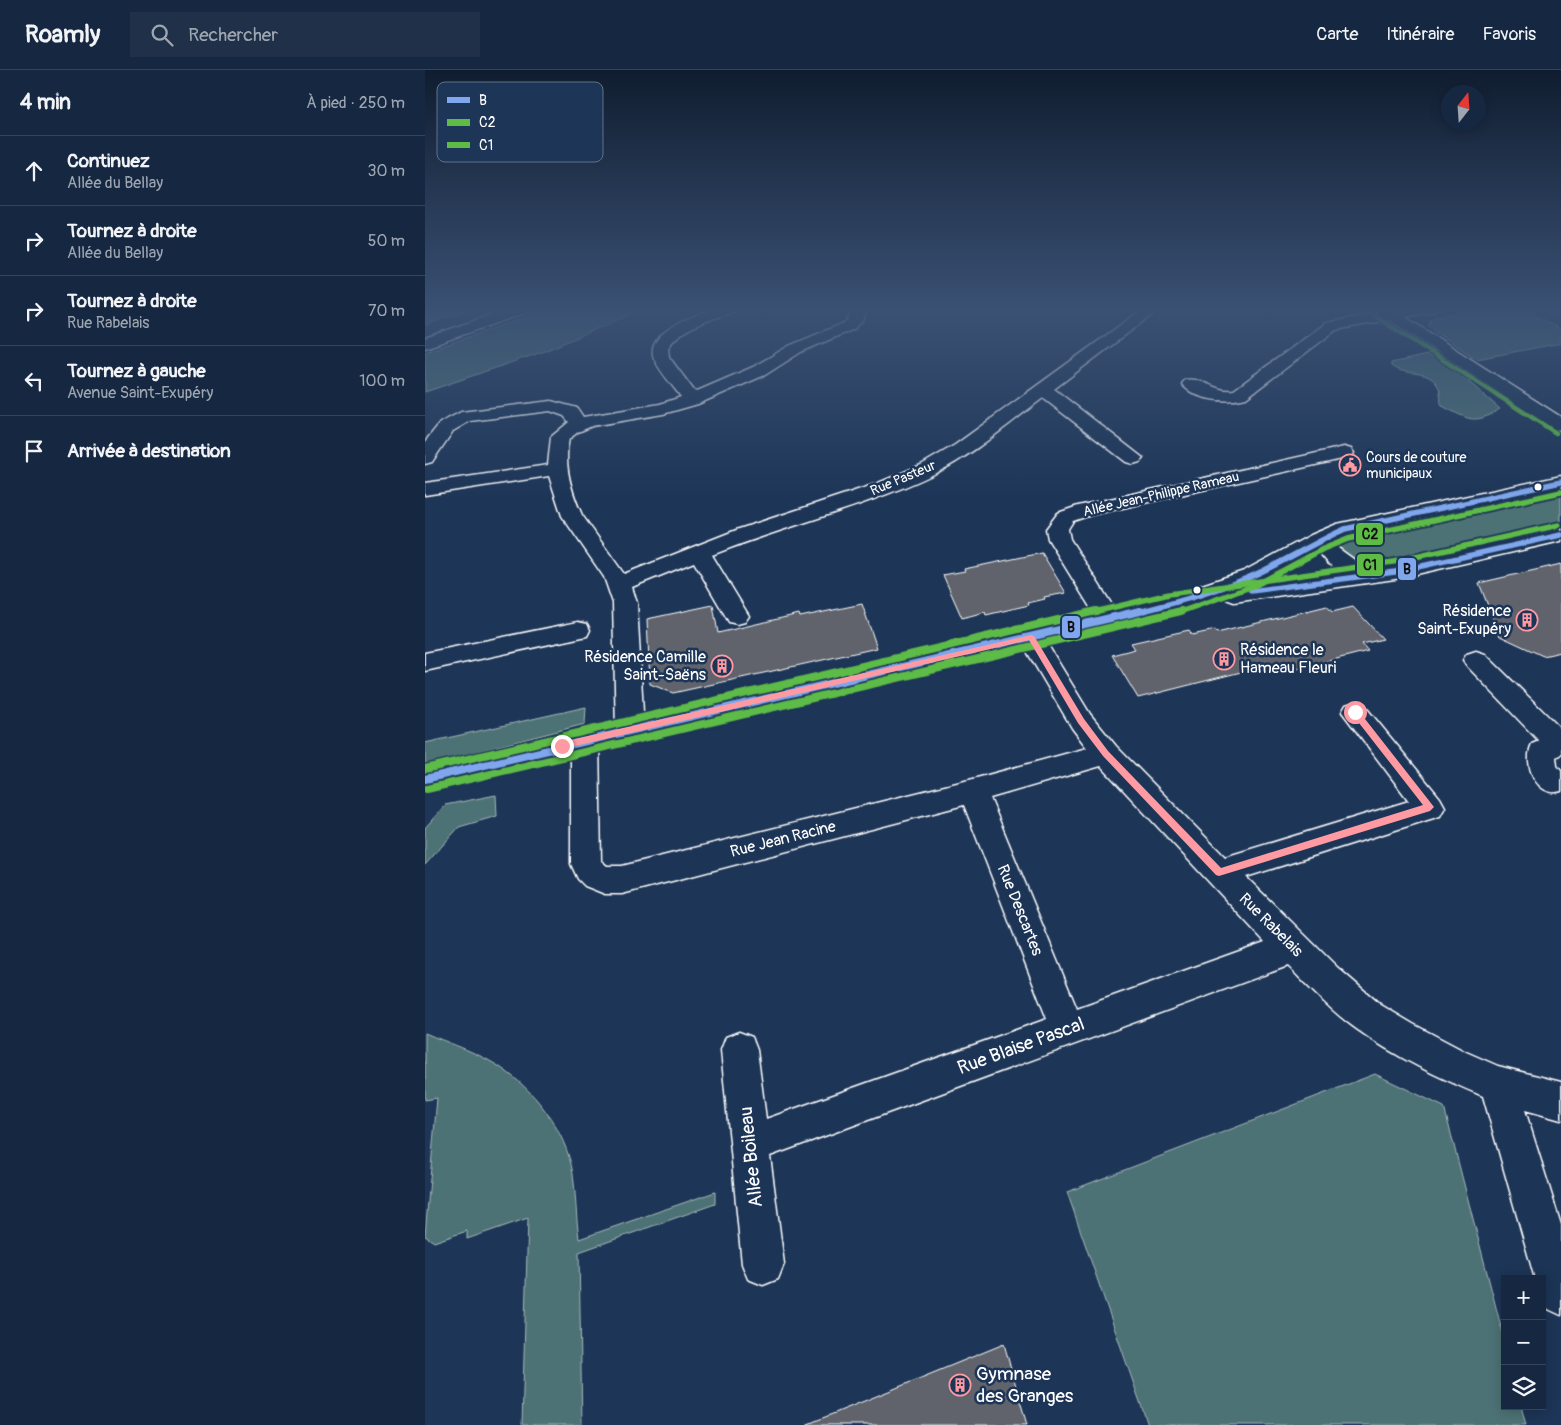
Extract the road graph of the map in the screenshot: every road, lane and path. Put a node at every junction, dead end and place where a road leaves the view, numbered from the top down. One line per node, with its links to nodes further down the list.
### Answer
1 (671, 371): 8 (street)
2 (758, 371): 8 (street)
3 (1069, 371): 7 (street, Rue Pasteur)
4 (1271, 371): 6 (street)
5 (1478, 371): 10 (street)
6 (1191, 384)
7 (1044, 390): 13 (street); 19 (street, Rue Pasteur)
8 (692, 400): 9 (street)
9 (579, 424): 12 (street); 14 (street)
10 (1561, 425)
11 (1344, 453): 24 (street, Allée Jean-Philippe Rameau)
12 (425, 458)
13 (1133, 458)
14 (558, 469): 16 (street); 21 (street)
15 (1561, 482): 17 (street)
16 (425, 489)
17 (1333, 533): 20 (street); 22 (street)
18 (1561, 535): 20 (street)
19 (699, 552): 21 (street, Rue Pasteur); 23 (street)
20 (1395, 572): 22 (street)
21 (619, 584): 30 (street)
22 (1171, 604): 24 (street)
23 (737, 616)
24 (1109, 619): 26 (street)
25 (578, 630): 28 (street)
26 (1031, 638): 30 (street); 33 (street, Rue Rabelais)
27 (1476, 660): 32 (street)
28 (425, 662)
29 (1355, 712): 37 (street)
30 (630, 731): 31 (street)
31 (585, 740): 34 (street); 36 (street, Rue Jean Racine)
32 (1560, 742): 35 (street)
33 (1105, 754): 36 (street, Rue Jean Racine); 37 (street, Rue Rabelais)
34 (425, 779)
35 (1553, 782)
36 (973, 791): 39 (street, Rue Descartes)
37 (1219, 872): 38 (street, Rue Rabelais)
38 (1293, 948): 39 (street, Rue Blaise Pascal); 41 (street, Rue Rabelais)
39 (1068, 1029): 43 (street, Rue Blaise Pascal)
40 (739, 1050): 43 (street, Allée Boileau)
41 (1497, 1084): 42 (street, Rue Rabelais); 45 (street)
42 (1561, 1101)
43 (749, 1144): 44 (street, Allée Boileau)
44 (763, 1264)
45 (1561, 1293)

